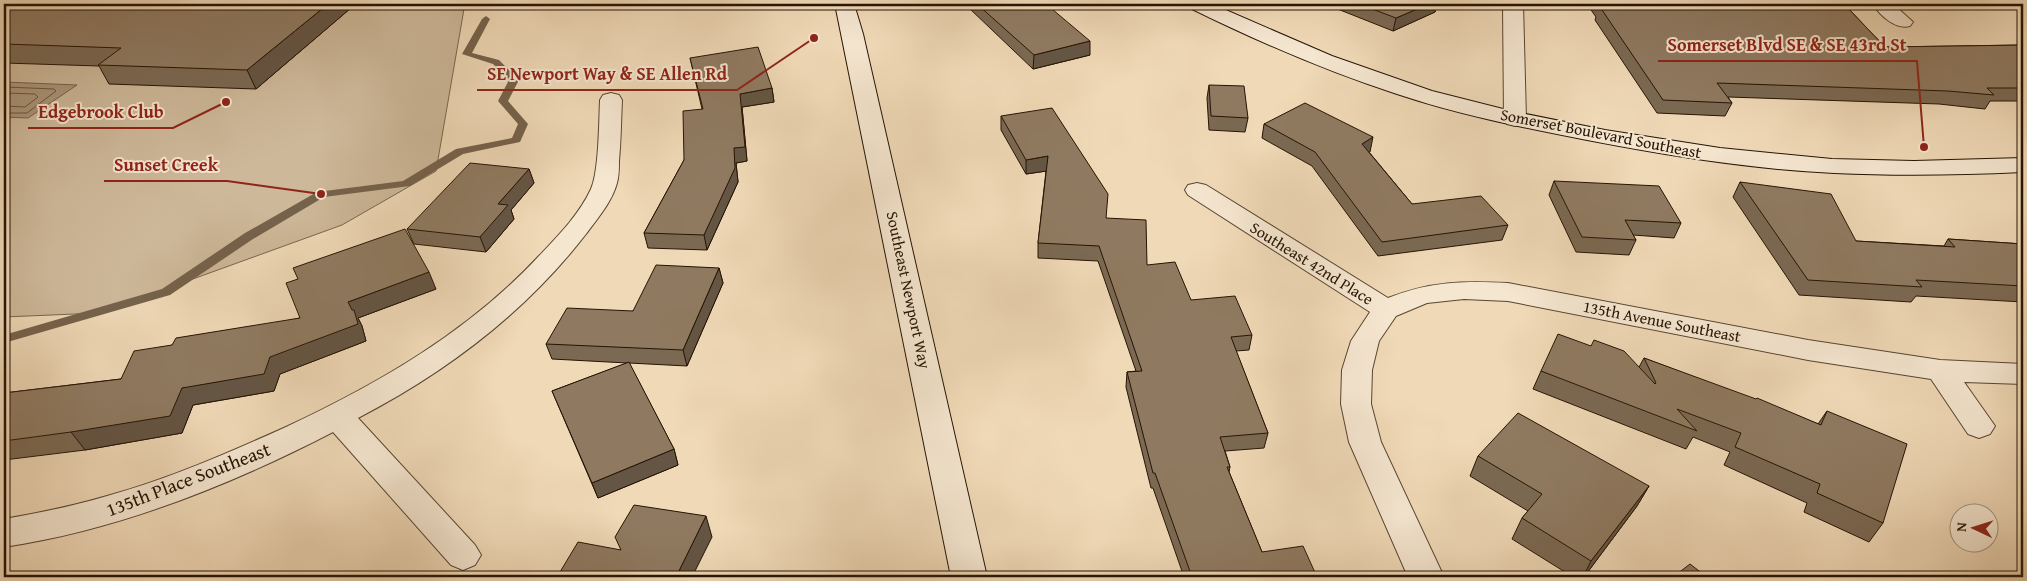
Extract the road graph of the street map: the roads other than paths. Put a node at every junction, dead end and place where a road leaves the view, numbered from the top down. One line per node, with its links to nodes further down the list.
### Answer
1 (844, 4): 17 (street, Southeast Newport Way)
2 (1197, 4): 7 (street, Somerset Boulevard Southeast)
3 (1513, 4): 7 (street)
4 (1882, 4): 5 (street)
5 (1903, 22)
6 (611, 100): 13 (street, 135th Place Southeast)
7 (1515, 119): 8 (street, Somerset Boulevard Southeast)
8 (2023, 165)
9 (1197, 190): 10 (street, Southeast 42nd Place)
10 (1386, 309): 11 (street, 135th Avenue Southeast); 18 (street, Southeast 42nd Place)
11 (1940, 370): 12 (street, 135th Avenue Southeast); 14 (street)
12 (2023, 374)
13 (337, 416): 15 (street, 135th Place Southeast); 16 (street)
14 (1979, 426)
15 (4, 533)
16 (463, 556)
17 (969, 577)
18 (1426, 577)

